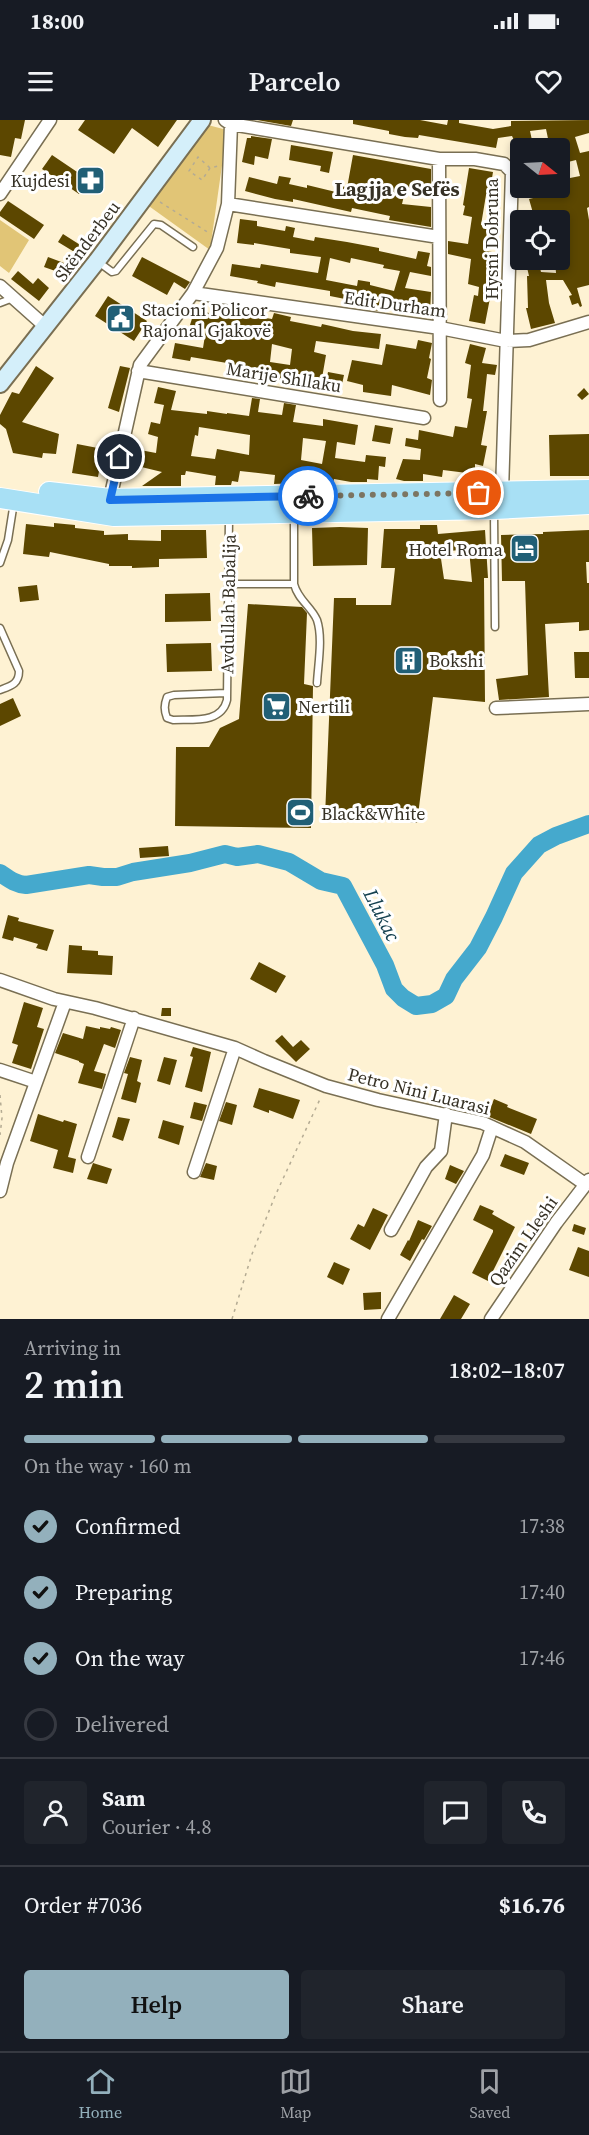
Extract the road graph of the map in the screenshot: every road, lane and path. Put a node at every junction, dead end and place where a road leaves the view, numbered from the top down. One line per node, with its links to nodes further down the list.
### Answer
1 (50, 120): 8 (street)
2 (190, 120): 20 (main road, Skënderbeu)
3 (202, 120): 14 (main road, Skënderbeu)
4 (228, 122): 5 (street, Hysni Dobruna); 10 (street)
5 (439, 159): 12 (street); 22 (street, Hysni Dobruna)
6 (222, 165): 7 (path)
7 (210, 168): 7 (path)
8 (0, 194)
9 (161, 202): 11 (path)
10 (228, 204): 12 (street); 16 (street)
11 (212, 235)
12 (439, 237): 21 (street)
13 (193, 247): 14 (lane)
14 (97, 261): 20 (main road, Skënderbeu)
15 (0, 286): 17 (street)
16 (193, 293): 21 (street, Edit Durham); 24 (street)
17 (13, 298): 18 (lane); 20 (street)
18 (0, 303)
19 (589, 322): 22 (street, Edit Durham)
20 (42, 324): 23 (main road, Skënderbeu); 25 (main road, Skënderbeu)
21 (440, 328): 22 (street, Edit Durham); 26 (street)
22 (506, 341): 31 (street, Hysni Dobruna)
23 (0, 368)
24 (138, 371): 27 (street, Marije Shllaku); 30 (street)
25 (0, 384)
26 (440, 400)
27 (424, 418)
28 (589, 490): 31 (main road, Avdullah Babalija)
29 (4, 491): 30 (main road, Avdullah Babalija); 34 (main road, Avdullah Babalija); 35 (lane)
30 (110, 500): 31 (main road, Avdullah Babalija)
31 (498, 500): 32 (main road, Avdullah Babalija); 33 (main road, Avdullah Babalija); 38 (lane)
32 (589, 504)
33 (294, 513): 34 (main road, Avdullah Babalija); 37 (lane)
34 (230, 514): 36 (lane, Avdullah Babalija)
35 (0, 563)
36 (228, 584): 37 (lane); 42 (lane, Avdullah Babalija)
37 (294, 584): 40 (lane)
38 (495, 627)
39 (0, 631): 41 (lane)
40 (317, 683)
41 (0, 690)
42 (226, 693): 42 (lane, Avdullah Babalija)
43 (589, 704): 44 (street)
44 (496, 708)
45 (0, 980): 46 (street, Petro Nini Luarasi)
46 (65, 1002): 47 (street, Petro Nini Luarasi); 50 (street)
47 (134, 1018): 48 (street, Petro Nini Luarasi); 56 (street)
48 (235, 1048): 51 (street, Petro Nini Luarasi); 57 (street)
49 (0, 1070): 50 (street)
50 (36, 1082): 59 (street)
51 (326, 1086): 53 (street, Petro Nini Luarasi); 61 (path)
52 (0, 1095): 55 (path)
53 (446, 1114): 54 (street, Petro Nini Luarasi); 60 (street)
54 (492, 1127): 58 (street, Petro Nini Luarasi); 62 (street)
55 (0, 1135)
56 (88, 1157)
57 (194, 1172)
58 (587, 1182): 63 (street, Qazim Lleshi)
59 (0, 1191)
60 (391, 1230)
61 (232, 1319)
62 (388, 1319)
63 (491, 1319)

